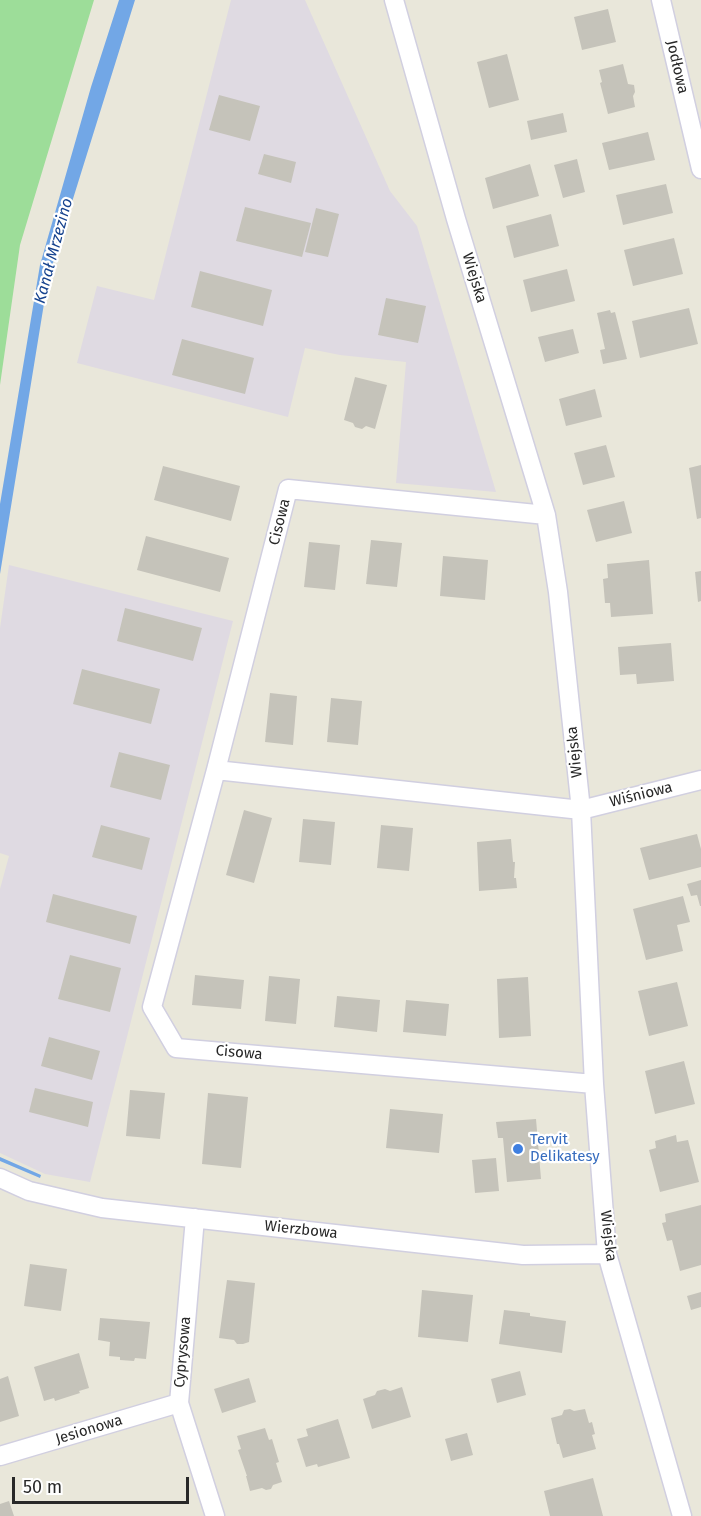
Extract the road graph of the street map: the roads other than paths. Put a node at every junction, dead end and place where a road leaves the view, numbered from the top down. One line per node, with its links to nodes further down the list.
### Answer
1 (394, 0): 4 (street, Wiejska)
2 (660, 0): 3 (street, Jodłowa)
3 (701, 169)
4 (546, 515): 5 (street, Cisowa); 7 (street, Wiejska)
5 (216, 770): 7 (street); 8 (street, Cisowa)
6 (701, 780): 7 (street, Wiśniowa)
7 (580, 810): 8 (street, Wiejska)
8 (594, 1084): 11 (street, Wiejska)
9 (0, 1178): 10 (street, Wierzbowa)
10 (195, 1218): 11 (street, Wierzbowa); 12 (street, Cyprysowa)
11 (608, 1254): 15 (street, Wiejska)
12 (179, 1403): 13 (street, Jesionowa); 14 (street, Cyprysowa)
13 (0, 1456)
14 (215, 1516)
15 (682, 1516)

